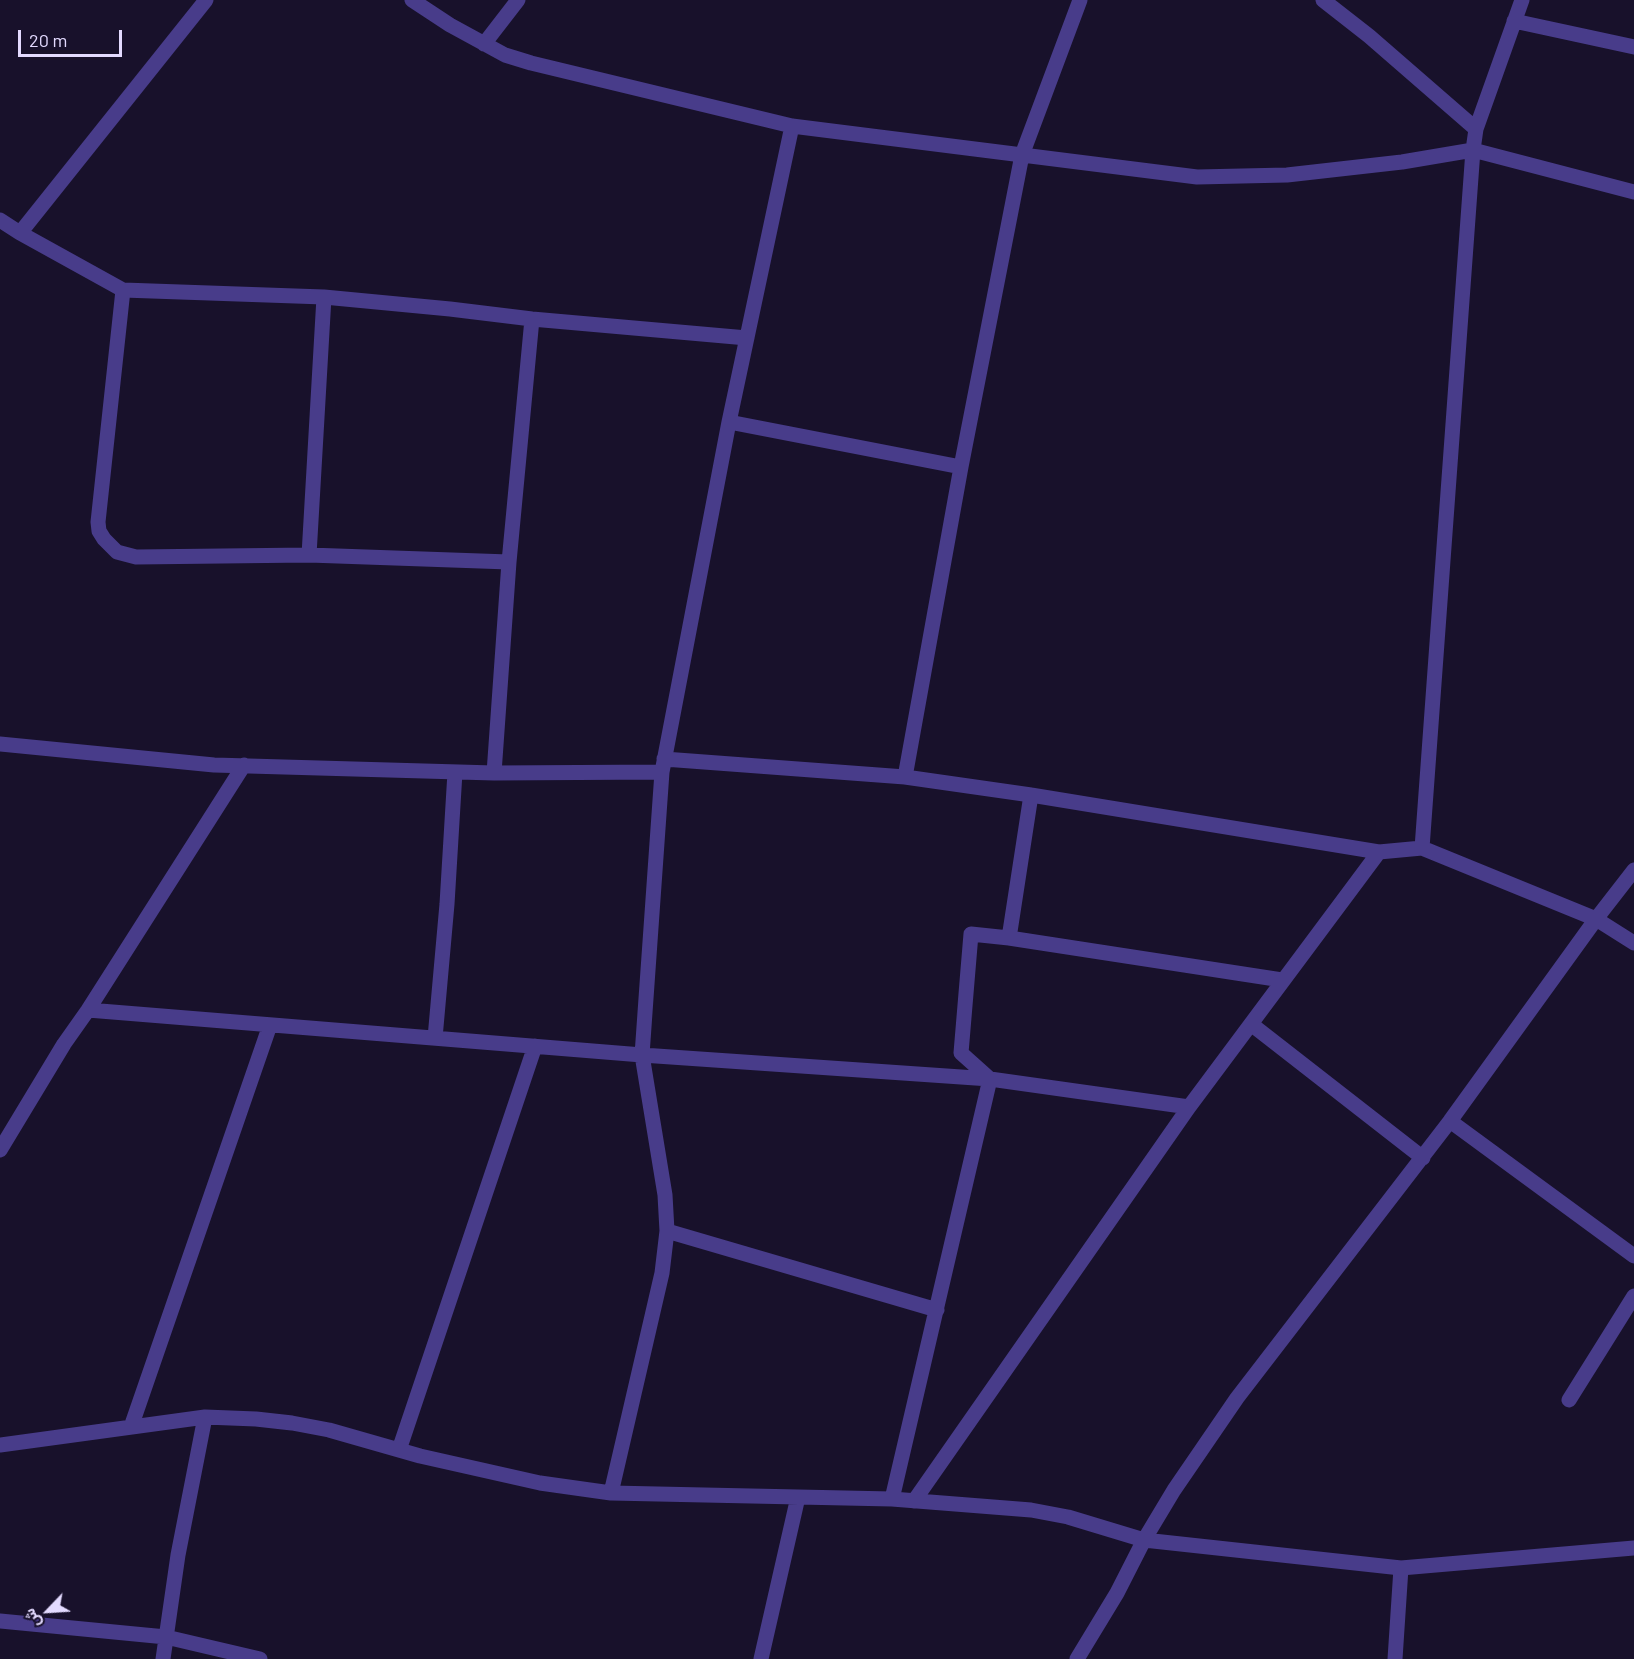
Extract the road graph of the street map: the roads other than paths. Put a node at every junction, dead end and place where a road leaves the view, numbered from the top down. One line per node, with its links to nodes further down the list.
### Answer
1 (206, 0): 16 (street)
2 (412, 0): 8 (street)
3 (518, 0): 8 (street)
4 (1080, 0): 13 (street)
5 (1323, 0): 11 (street)
6 (1522, 0): 7 (street)
7 (1514, 21): 9 (street); 11 (street)
8 (484, 44): 10 (street)
9 (1634, 47)
10 (792, 126): 13 (street); 20 (street)
11 (1476, 129): 12 (street)
12 (1473, 150): 13 (street); 14 (street); 32 (street)
13 (1023, 154): 22 (street)
14 (1634, 192)
15 (0, 220): 16 (street)
16 (20, 233): 17 (street)
17 (123, 290): 18 (street); 23 (street)
18 (324, 297): 19 (street); 23 (street)
19 (532, 319): 20 (street); 24 (street)
20 (747, 338): 21 (street)
21 (729, 422): 22 (street); 27 (street)
22 (961, 467): 30 (street)
23 (309, 555): 24 (street)
24 (509, 562): 29 (street)
25 (0, 744): 26 (street)
26 (244, 765): 28 (street); 39 (street)
27 (663, 765): 29 (street); 30 (street); 44 (street)
28 (455, 772): 29 (street); 42 (street)
29 (494, 773)
30 (905, 777): 31 (street)
31 (1031, 795): 33 (street); 36 (street)
32 (1422, 848): 33 (street); 35 (street)
33 (1379, 852): 38 (street)
34 (1634, 870): 35 (street)
35 (1596, 919): 37 (street); 47 (street)
36 (1009, 938): 38 (street); 45 (street)
37 (1634, 943)
38 (1282, 980): 40 (street)
39 (88, 1010): 41 (street); 48 (street)
40 (1251, 1024): 46 (street); 49 (street)
41 (270, 1025): 42 (street); 56 (street)
42 (435, 1038): 43 (street)
43 (535, 1046): 44 (street); 58 (street)
44 (642, 1055): 45 (street); 50 (street)
45 (990, 1079): 46 (street); 53 (street)
46 (1189, 1107): 62 (street)
47 (1450, 1121): 49 (street); 51 (street)
48 (0, 1150)
49 (1423, 1158): 63 (street)
50 (667, 1231): 53 (street); 59 (street)
51 (1634, 1256)
52 (1634, 1296): 54 (street)
53 (937, 1310): 61 (street)
54 (1569, 1400)
55 (205, 1418): 56 (street); 58 (street); 67 (street)
56 (131, 1427): 57 (street)
57 (0, 1445)
58 (399, 1450): 59 (street)
59 (611, 1493): 60 (street)
60 (798, 1497): 61 (street); 70 (street)
61 (892, 1499): 62 (street)
62 (914, 1501): 63 (street)
63 (1144, 1540): 65 (street); 71 (street)
64 (1634, 1548): 65 (street)
65 (1401, 1568): 72 (street)
66 (0, 1621): 67 (street)
67 (166, 1637): 68 (street); 69 (street)
68 (163, 1659)
69 (260, 1659)
70 (761, 1659)
71 (1077, 1659)
72 (1395, 1659)

